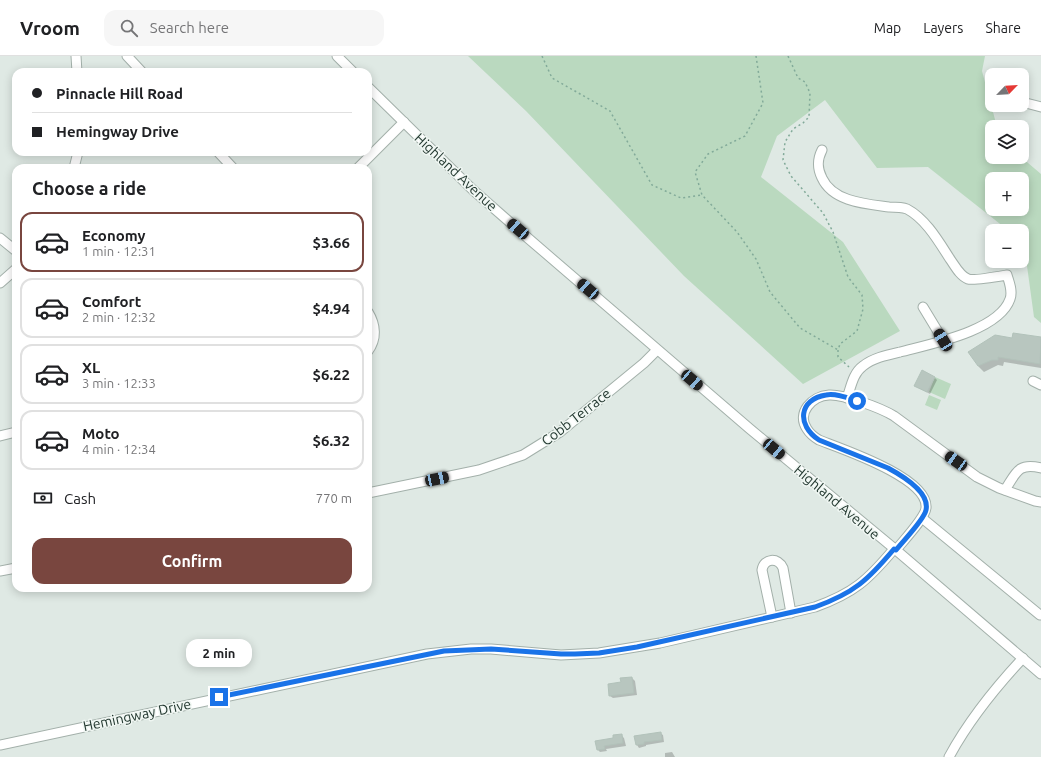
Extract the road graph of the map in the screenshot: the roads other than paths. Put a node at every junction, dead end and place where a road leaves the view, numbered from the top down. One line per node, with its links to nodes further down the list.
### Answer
1 (76, 56): 4 (street)
2 (127, 56): 5 (street)
3 (337, 56): 6 (street)
4 (77, 68)
5 (138, 68)
6 (349, 68)
7 (372, 91): 10 (street, Highland Avenue)
8 (1029, 104): 9 (street)
9 (1041, 107)
10 (404, 122): 12 (street); 25 (street, Highland Avenue)
11 (822, 150): 23 (street)
12 (372, 154)
13 (222, 156): 15 (street)
14 (370, 156): 16 (street)
15 (229, 164)
16 (362, 164)
17 (0, 238): 18 (street)
18 (12, 248)
19 (12, 272): 20 (street)
20 (0, 283)
21 (923, 307): 23 (street)
22 (372, 321): 24 (street)
23 (943, 340): 26 (street)
24 (372, 346)
25 (658, 350): 31 (street, Cobb Terrace); 34 (street, Highland Avenue)
26 (847, 398): 30 (street); 33 (street)
27 (12, 433): 28 (street)
28 (0, 436)
29 (1041, 468): 30 (street)
30 (1005, 490): 32 (street)
31 (372, 492)
32 (1041, 502)
33 (922, 518): 34 (street, Hemingway Drive); 38 (street)
34 (895, 550): 37 (street, Hemingway Drive); 40 (street, Highland Avenue)
35 (12, 569): 36 (street)
36 (0, 571)
37 (791, 612): 39 (street, Hemingway Drive); 39 (street)
38 (1040, 615)
39 (772, 617): 42 (street, Hemingway Drive)
40 (1023, 658): 41 (street, Highland Avenue); 43 (street)
41 (1041, 674)
42 (0, 745)
43 (949, 757)

